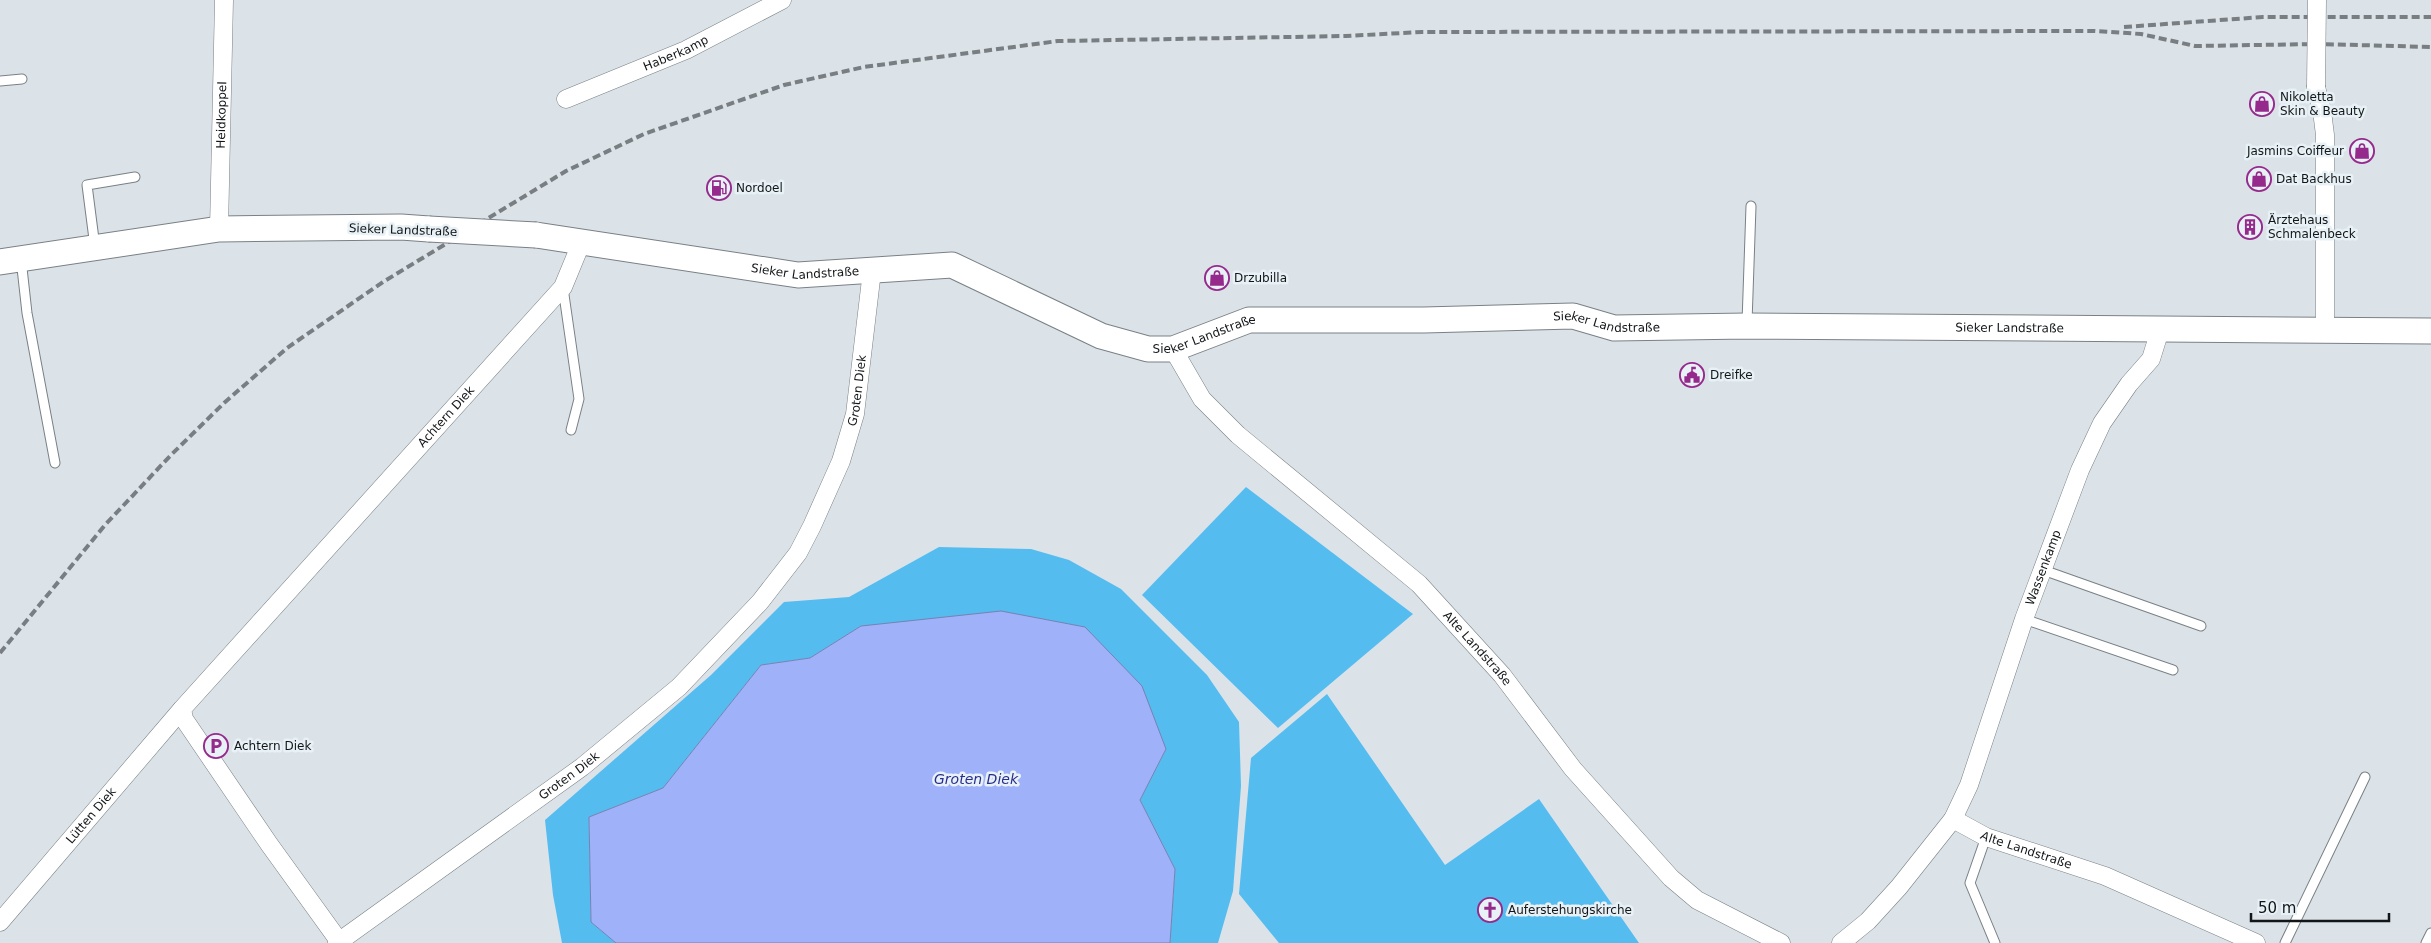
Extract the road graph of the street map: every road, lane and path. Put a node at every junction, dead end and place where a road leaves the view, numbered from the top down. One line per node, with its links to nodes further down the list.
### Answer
1 (224, 0): 9 (street, Heidkoppel)
2 (782, 0): 6 (street, Haberkamp)
3 (2316, 0): 17 (street, bridge)
4 (22, 79): 5 (lane)
5 (0, 81)
6 (566, 99)
7 (135, 177): 11 (lane)
8 (1751, 206): 15 (lane)
9 (219, 229): 10 (street, Sieker Landstraße, bridge); 11 (street, Sieker Landstraße)
10 (582, 241): 13 (street, Sieker Landstraße); 14 (street, Achtern Diek)
11 (95, 247): 12 (street, Sieker Landstraße)
12 (11, 261): 21 (lane)
13 (872, 271): 19 (street, Sieker Landstraße); 32 (street, Groten Diek)
14 (563, 287): 20 (lane); 26 (street, Achtern Diek)
15 (1747, 326): 16 (street, Sieker Landstraße); 19 (street, Sieker Landstraße)
16 (2160, 330): 17 (street, Sieker Landstraße); 22 (street, Wassenkamp)
17 (2325, 330): 18 (street, Sieker Landstraße)
18 (2431, 332)
19 (1173, 349): 33 (street, Alte Landstraße)
20 (571, 430)
21 (56, 463)
22 (2043, 570): 23 (street, Wassenkamp); 24 (lane)
23 (2024, 619): 25 (lane); 28 (street, Wassenkamp)
24 (2201, 626)
25 (2173, 670)
26 (182, 709): 30 (street, Lütten Diek); 32 (street)
27 (2365, 777): 37 (lane)
28 (1953, 819): 29 (street, Alte Landstraße); 34 (street)
29 (1986, 837): 35 (lane); 36 (street, Alte Landstraße)
30 (0, 922)
31 (2431, 933): 38 (lane)
32 (338, 942)
33 (1781, 943)
34 (1841, 943)
35 (1995, 943)
36 (2256, 943)
37 (2285, 943)
38 (2426, 943)

